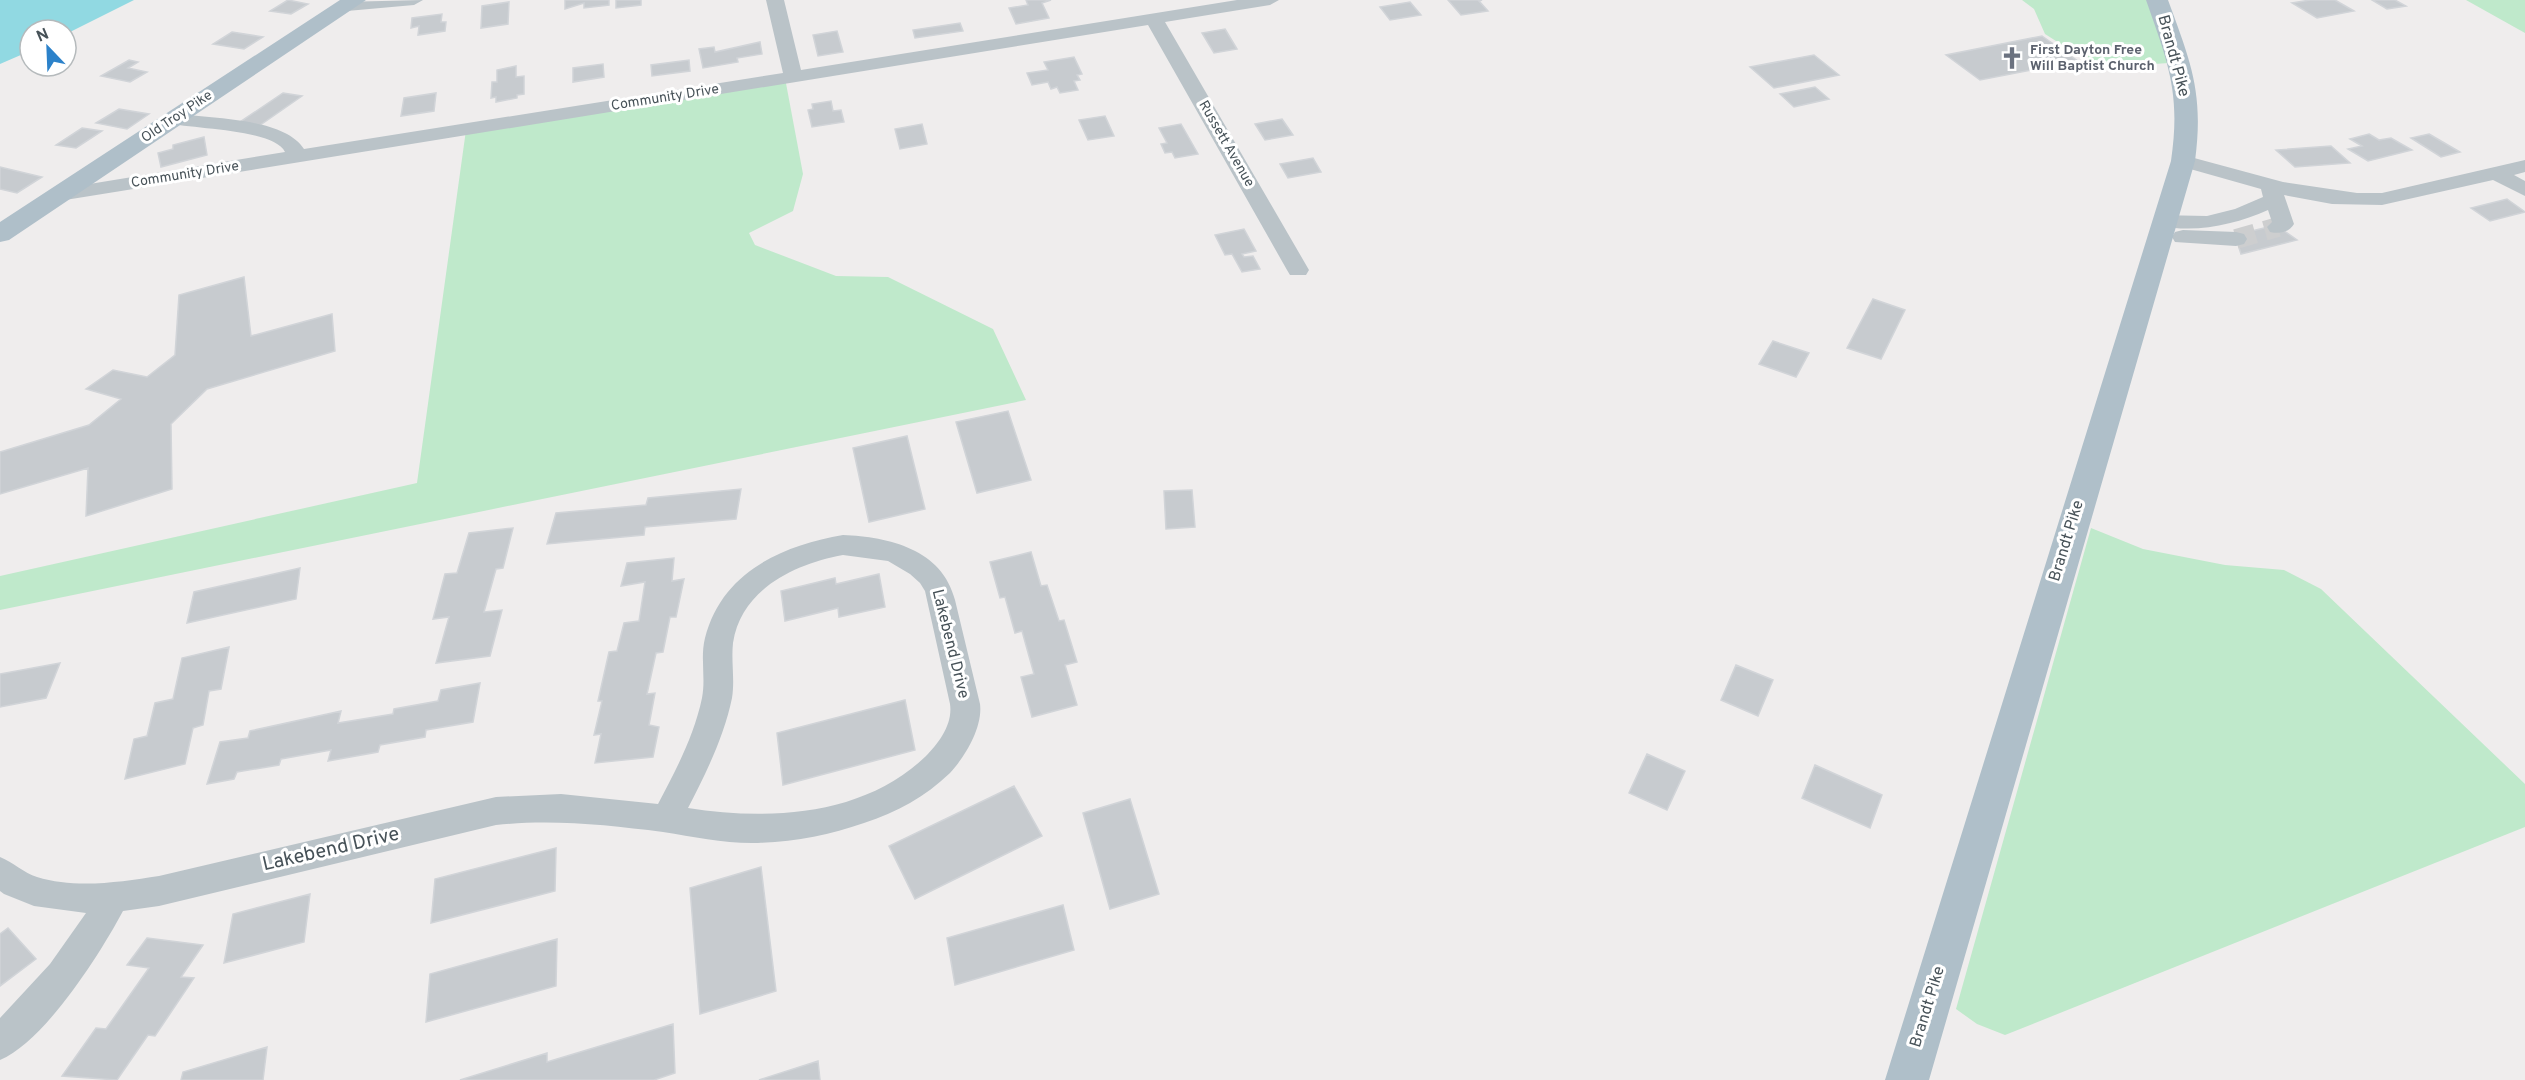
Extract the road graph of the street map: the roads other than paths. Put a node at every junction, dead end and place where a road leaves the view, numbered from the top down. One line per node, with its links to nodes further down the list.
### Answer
1 (414, 0): 5 (street)
2 (775, 0): 7 (street)
3 (1270, 0): 6 (street, Community Drive)
4 (2157, 0): 10 (main road, Brandt Pike)
5 (351, 3): 8 (main road, Old Troy Pike)
6 (1154, 19): 7 (street, Community Drive); 20 (street, Russett Avenue)
7 (793, 77): 9 (street, Community Drive)
8 (174, 119): 9 (street); 15 (main road, Old Troy Pike)
9 (297, 157): 15 (street, Community Drive)
10 (2183, 161): 14 (street); 17 (main road, Brandt Pike)
11 (2525, 166): 12 (street)
12 (2496, 172): 13 (street); 14 (street)
13 (2525, 190)
14 (2272, 192): 16 (street); 17 (street)
15 (60, 195): 18 (main road, Old Troy Pike)
16 (2278, 227)
17 (2162, 228): 19 (street); 25 (main road, Brandt Pike)
18 (0, 234)
19 (2236, 238)
20 (1298, 270)
21 (667, 819): 21 (street, Lakebend Drive); 23 (street, Lakebend Drive)
22 (0, 872): 23 (street, Lakebend Drive)
23 (113, 898): 24 (street)
24 (0, 1042)
25 (1906, 1080)

